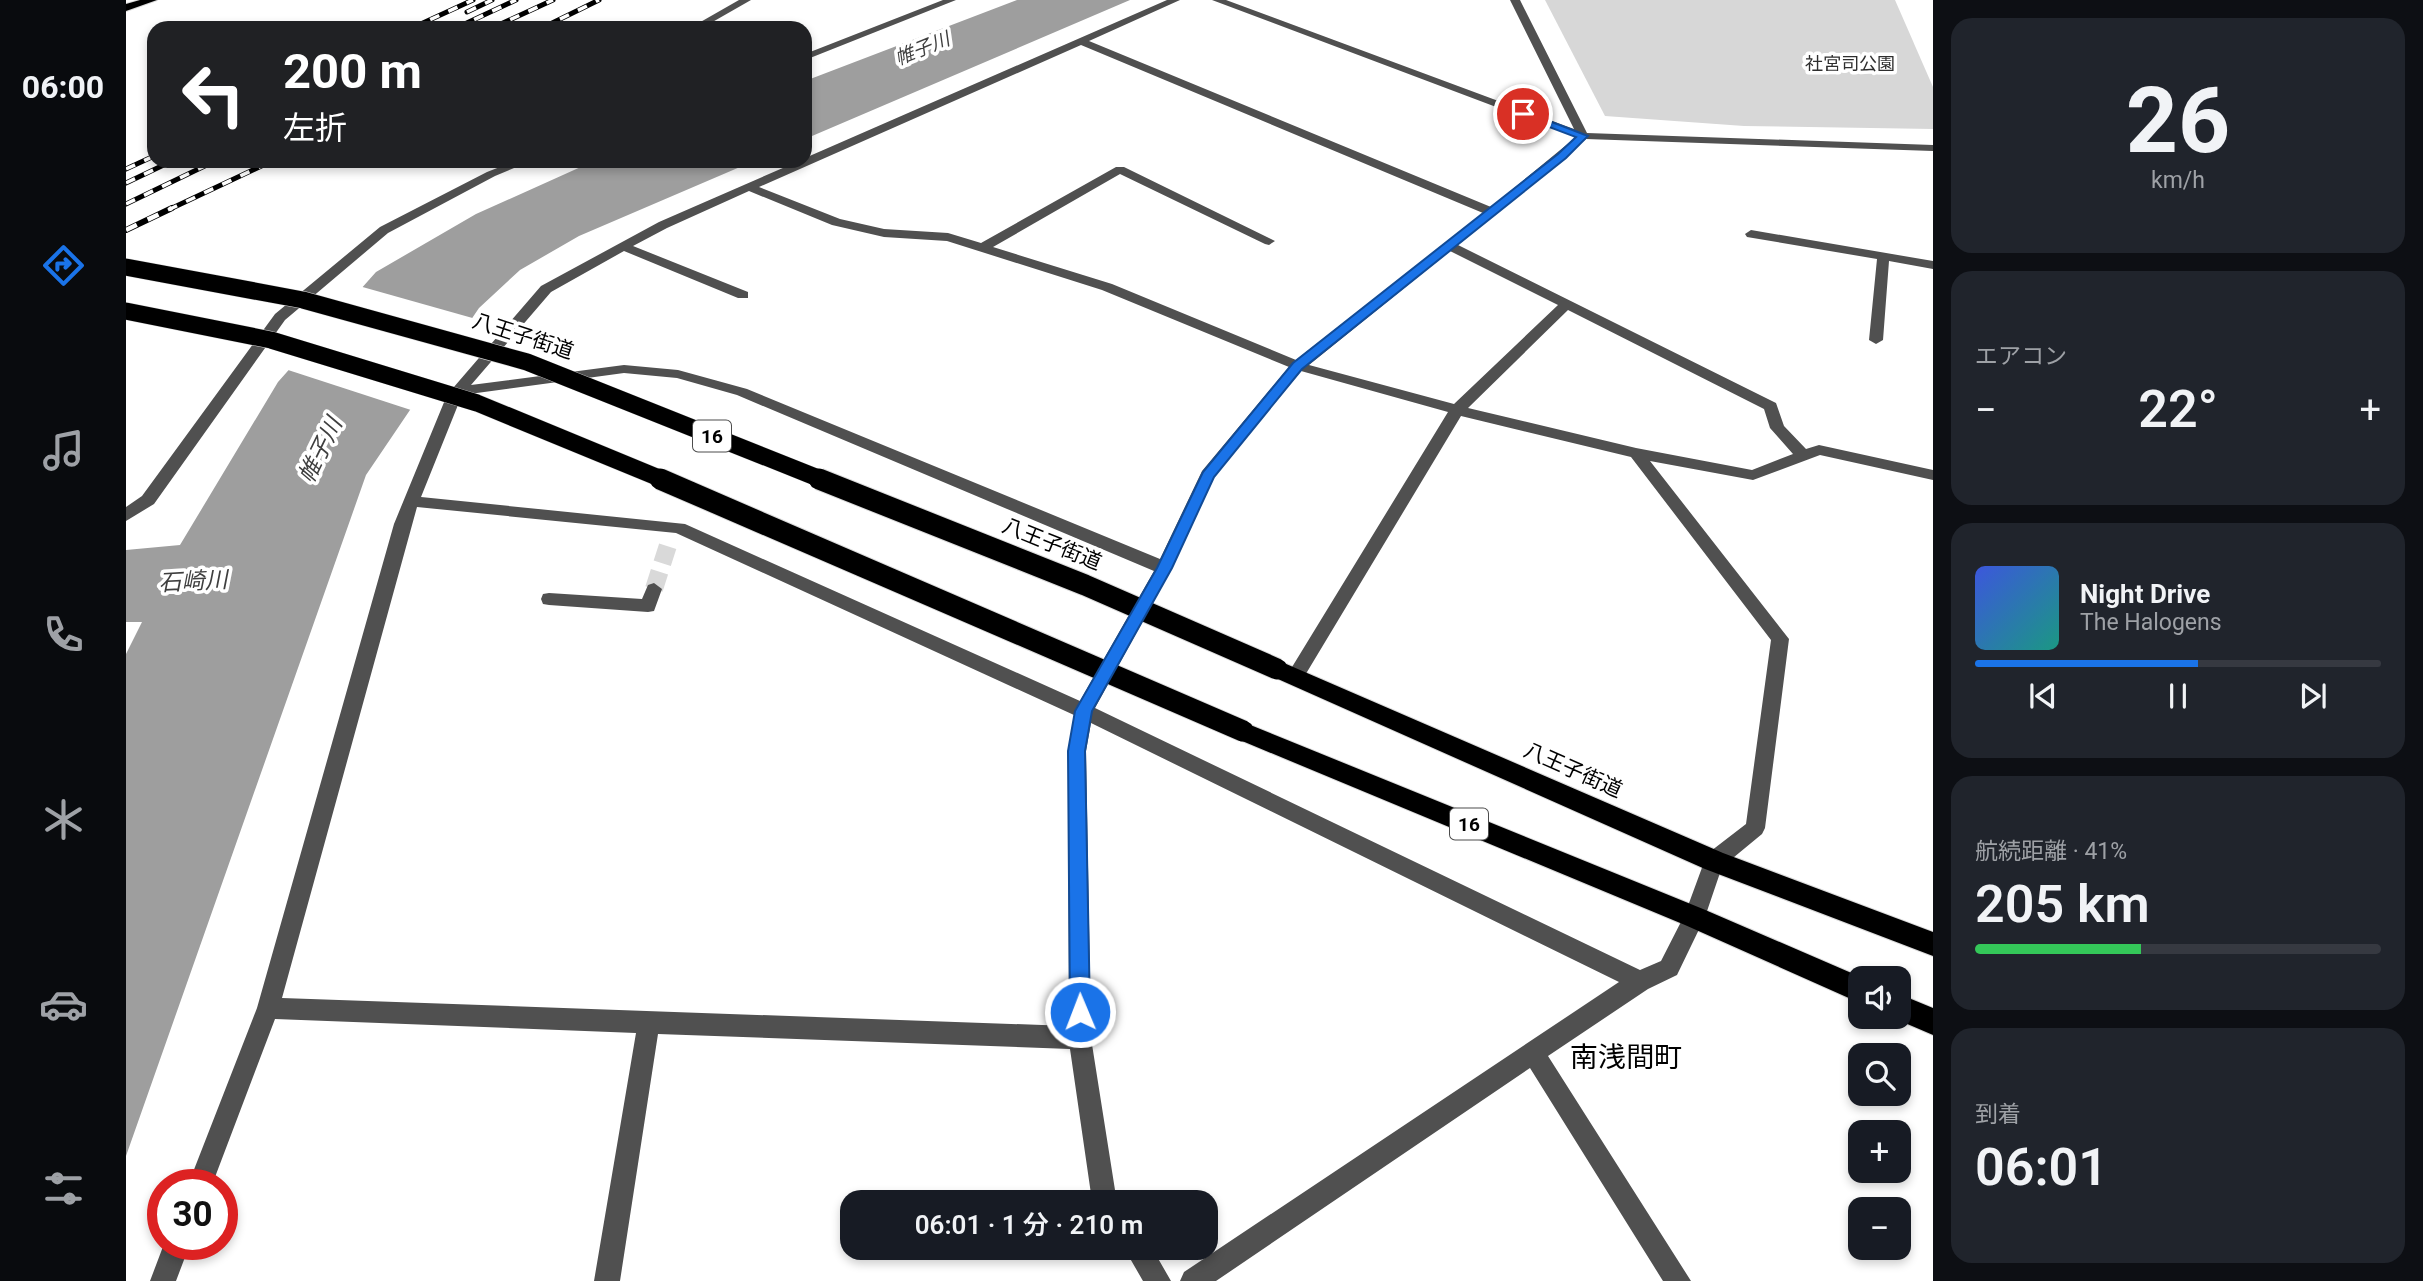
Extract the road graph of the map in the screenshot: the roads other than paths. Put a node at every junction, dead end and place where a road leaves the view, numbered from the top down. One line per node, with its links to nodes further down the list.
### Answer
1 (151, 0): 7 (highway)
2 (746, 0): 8 (street)
3 (951, 0): 10 (street)
4 (1175, 0): 9 (street)
5 (1217, 0): 11 (street)
6 (1515, 0): 11 (street)
7 (126, 8)
8 (708, 21)
9 (1080, 41): 13 (street); 17 (street)
10 (812, 54)
11 (1583, 136): 12 (street); 17 (street)
12 (1933, 148)
13 (812, 159)
14 (507, 168): 37 (street)
15 (792, 168): 16 (street)
16 (749, 187): 21 (street); 22 (street)
17 (1490, 211): 20 (street)
18 (1751, 234): 23 (street)
19 (1269, 241): 22 (street)
20 (1447, 245): 27 (street); 30 (street)
21 (624, 247): 26 (street); 31 (street)
22 (982, 248): 30 (street)
23 (1883, 257): 24 (street); 29 (street)
24 (1933, 265)
25 (126, 267): 41 (highway, 八王子街道 / 16, bridge)
26 (743, 295)
27 (1566, 305): 32 (street); 34 (street)
28 (126, 311): 44 (highway, 16, bridge)
29 (1875, 340)
30 (1298, 366): 32 (street); 38 (street)
31 (458, 391): 36 (street); 38 (street)
32 (1457, 410): 33 (street); 41 (street)
33 (1636, 453): 34 (street); 43 (street)
34 (1803, 456): 35 (street)
35 (1933, 475)
36 (411, 501): 42 (street); 48 (street)
37 (126, 515)
38 (1164, 568): 42 (street)
39 (654, 589): 40 (street)
40 (549, 599)
41 (1286, 673): 43 (highway, 八王子街道 / 16)
42 (1084, 711): 46 (street); 52 (street)
43 (1714, 861): 44 (street); 45 (highway, 八王子街道 / 16)
44 (1694, 917): 46 (street); 47 (highway, 16)
45 (1933, 944)
46 (1640, 981): 53 (street)
47 (1848, 985)
48 (268, 1009): 50 (street); 54 (street)
49 (1911, 1012): 51 (highway)
50 (649, 1022): 52 (street); 59 (street)
51 (1933, 1022)
52 (1080, 1038): 55 (street)
53 (1533, 1053): 61 (street); 62 (street)
54 (206, 1169)
55 (1101, 1190)
56 (171, 1260): 58 (street)
57 (1145, 1260): 60 (street)
58 (163, 1281)
59 (607, 1281)
60 (1158, 1281)
61 (1193, 1281)
62 (1678, 1281)

